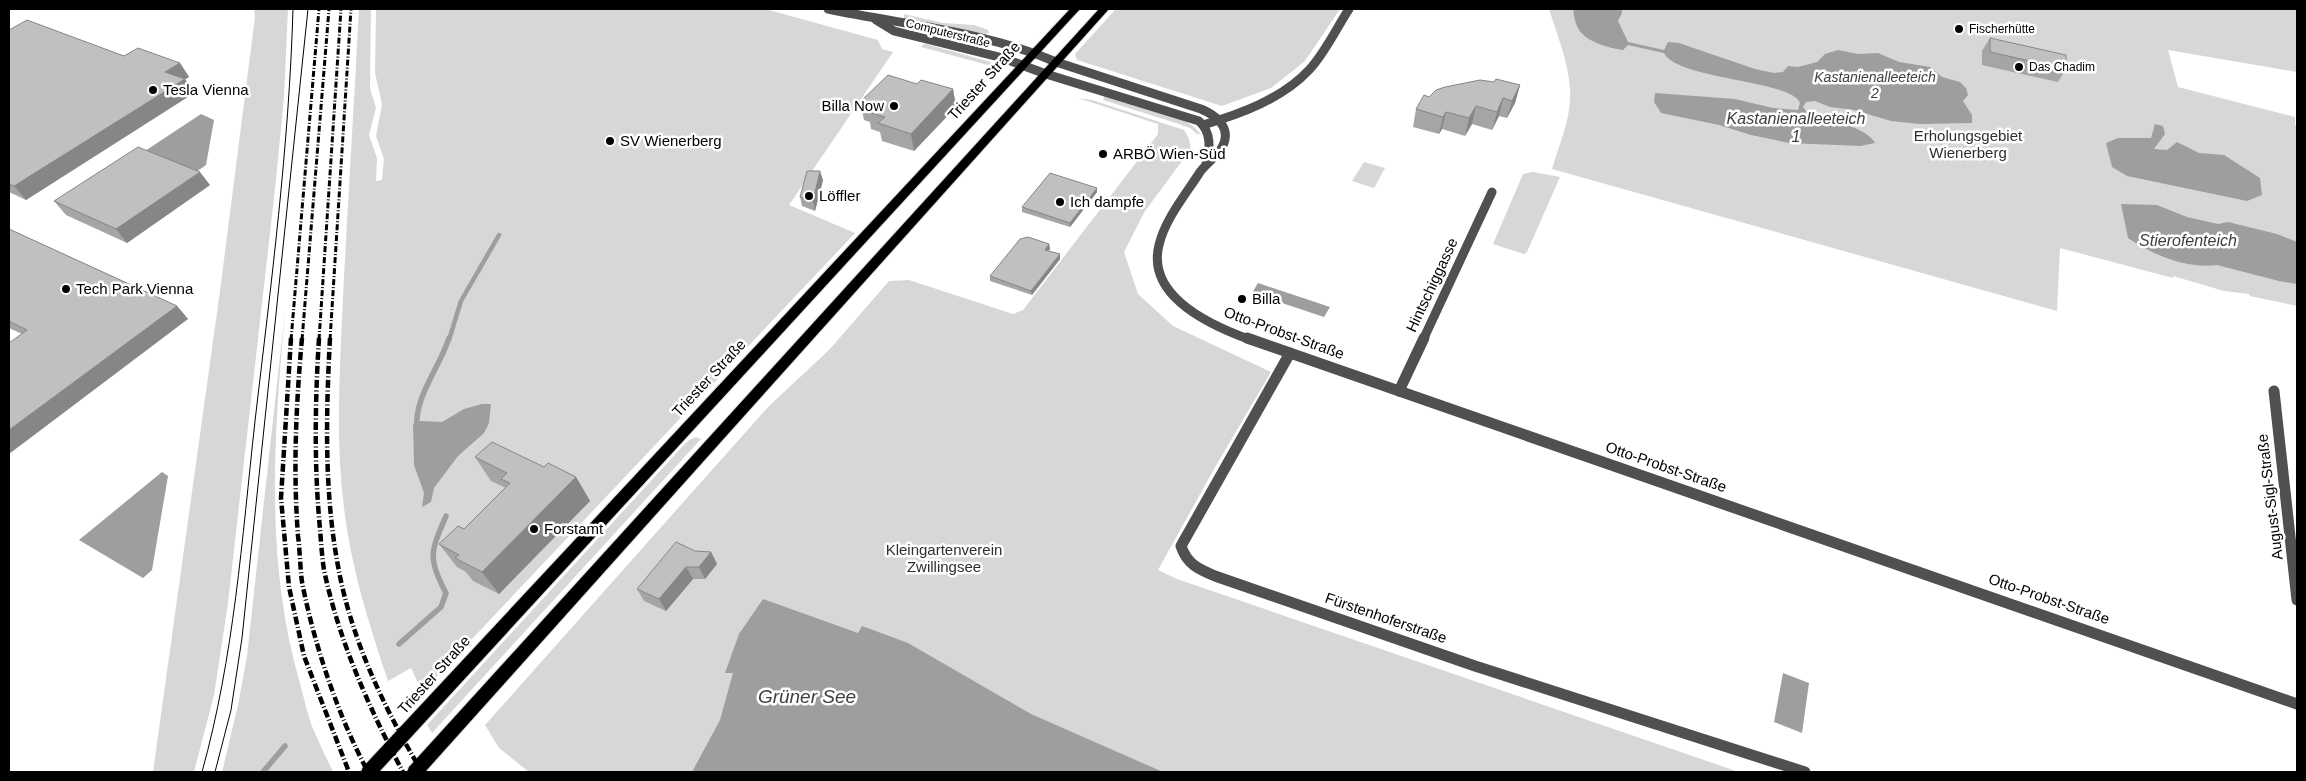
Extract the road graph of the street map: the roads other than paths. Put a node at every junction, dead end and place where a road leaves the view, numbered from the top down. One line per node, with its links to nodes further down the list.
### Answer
1 (828, 9): 5 (street, Computerstraße)
2 (1075, 9): 6 (main road, Triester Straße)
3 (1104, 9): 7 (main road)
4 (1349, 9): 10 (street)
5 (875, 19): 6 (street, Computerstraße); 8 (street, Computerstraße)
6 (1033, 52): 7 (street, Computerstraße); 8 (main road, Triester Straße)
7 (1056, 62): 9 (main road); 10 (street)
8 (1021, 66): 9 (street, Computerstraße); 19 (main road, Triester Straße)
9 (1046, 74): 11 (street); 20 (main road)
10 (1219, 121): 11 (street); 12 (street, Otto-Probst-Straße)
11 (1204, 125): 12 (street, Otto-Probst-Straße)
12 (1206, 164): 14 (street, Otto-Probst-Straße)
13 (1492, 192): 15 (street, Hintschiggasse)
14 (1290, 354): 15 (street, Otto-Probst-Straße); 21 (street, Fürstenhoferstraße)
15 (1399, 391): 18 (street, Otto-Probst-Straße)
16 (2274, 391): 17 (street, August-Sigl-Straße)
17 (2297, 600)
18 (2297, 704)
19 (369, 772)
20 (415, 772)
21 (1805, 772)

